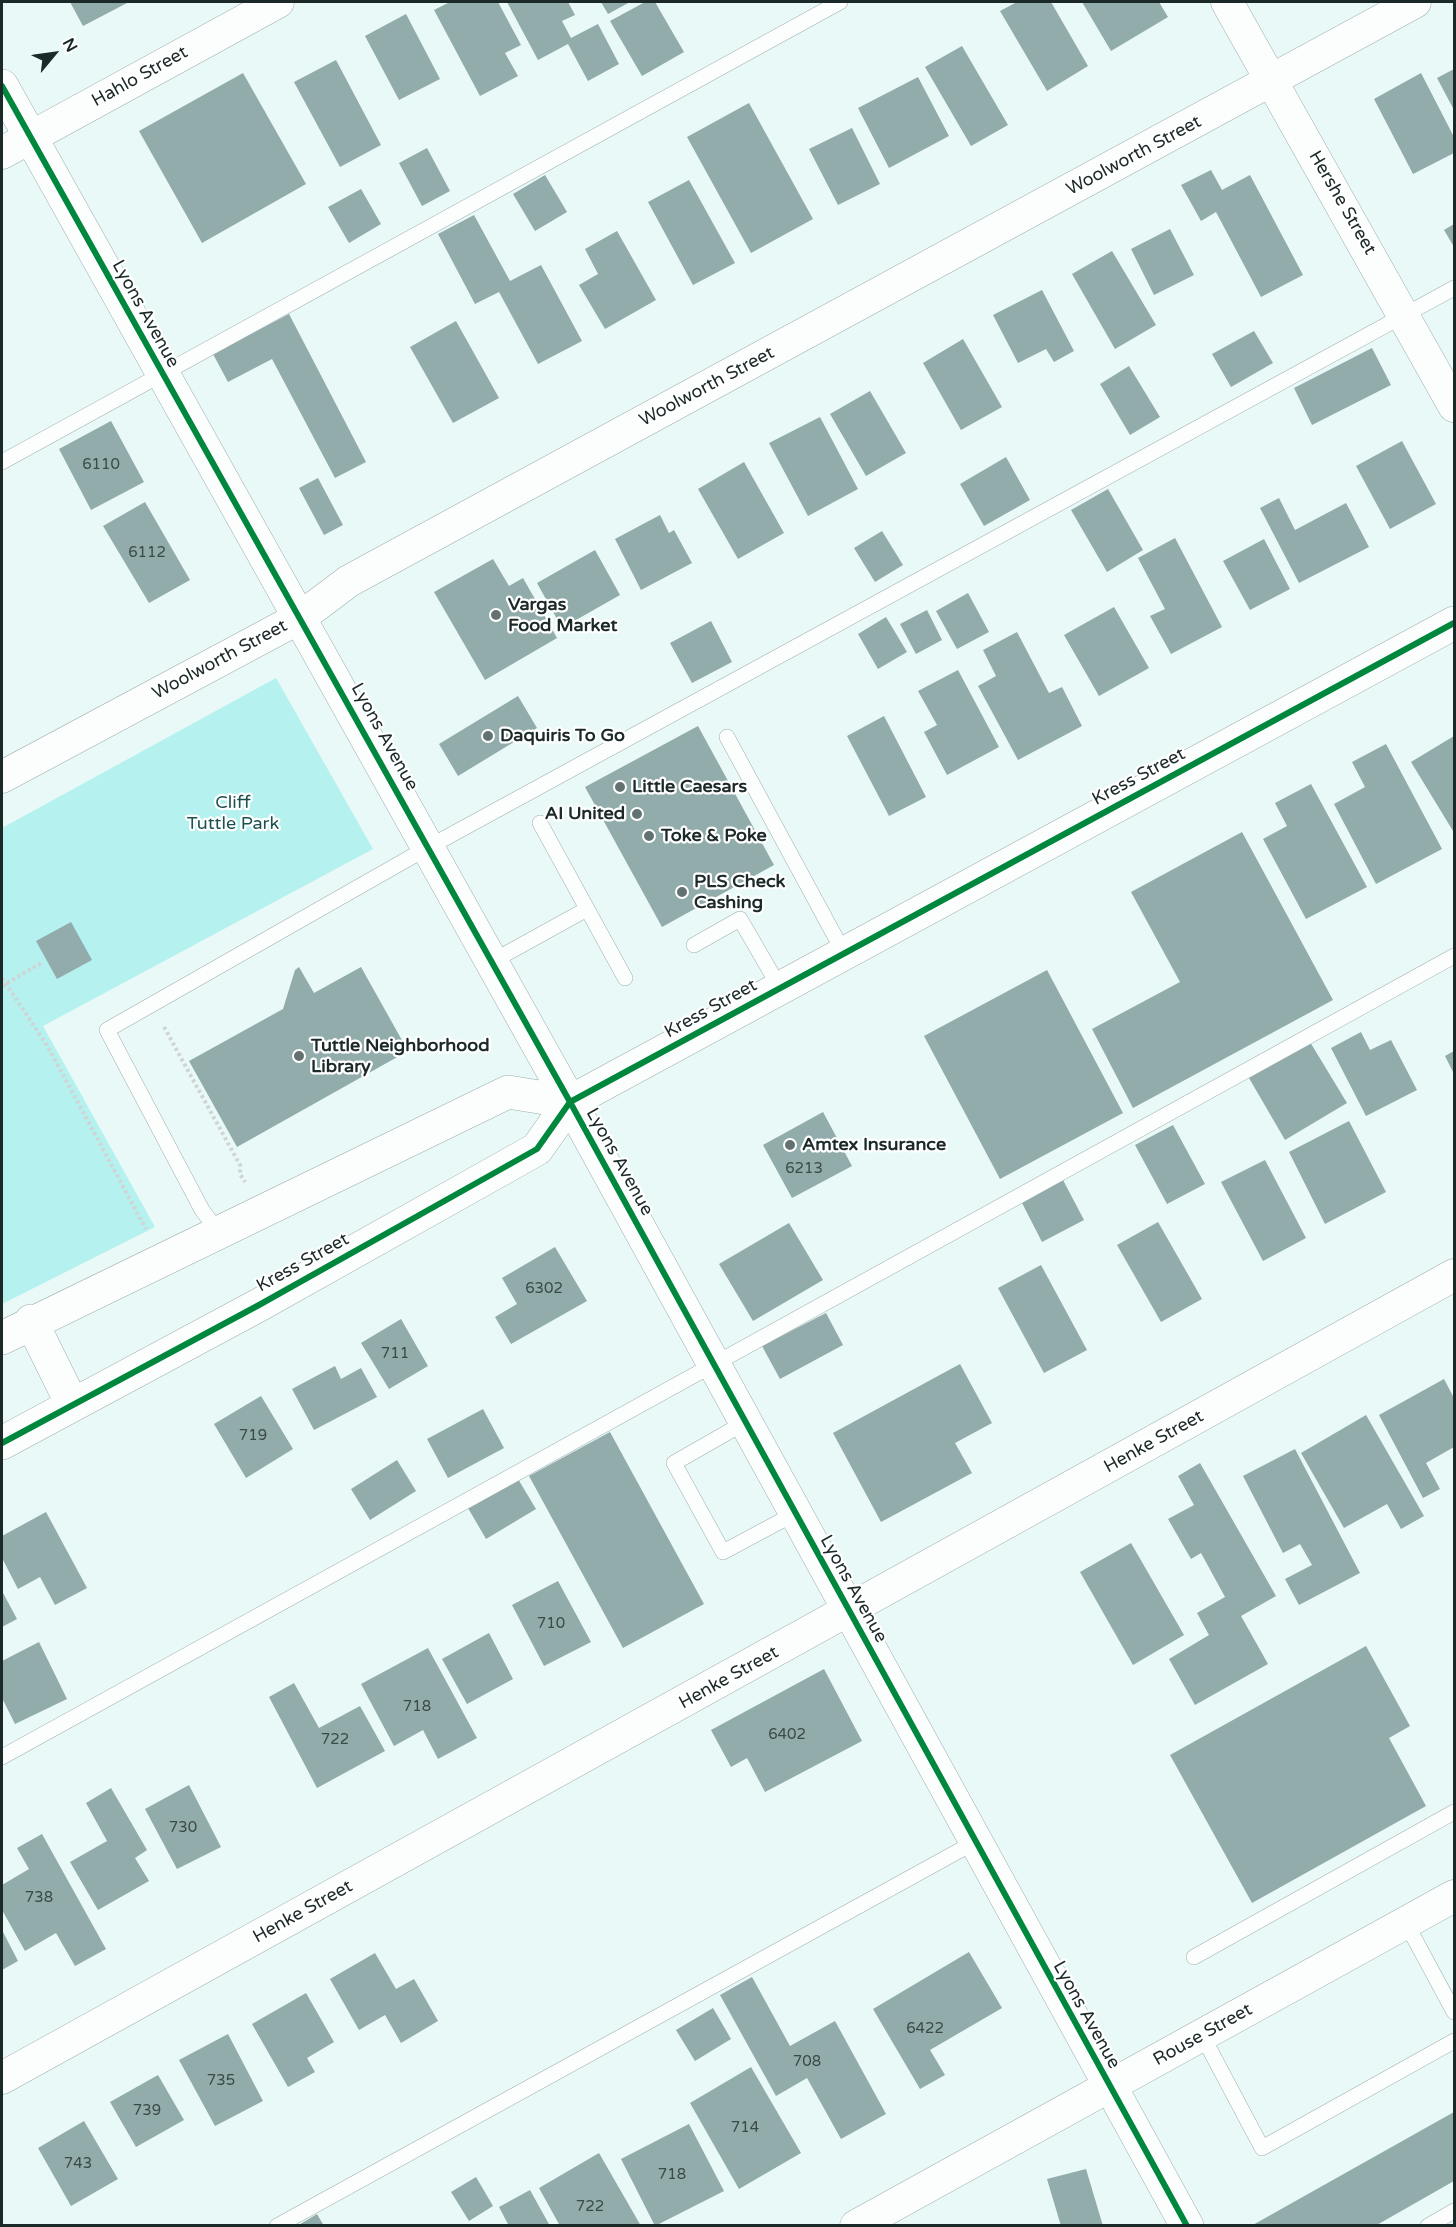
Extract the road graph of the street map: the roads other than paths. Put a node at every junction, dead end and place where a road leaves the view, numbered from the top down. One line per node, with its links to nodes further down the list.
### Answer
1 (278, 2): 7 (street, Hahlo Street)
2 (840, 2): 11 (lane)
3 (1227, 2): 5 (street, Hershe Street)
4 (1415, 2): 5 (street, Woolworth Street)
5 (1272, 81): 10 (street, Hershe Street); 14 (street, Woolworth Street)
6 (2, 86): 7 (street, Lyons Avenue)
7 (30, 138): 8 (street, Hahlo Street); 11 (street, Lyons Avenue)
8 (2, 153)
9 (1455, 288): 10 (lane)
10 (1406, 315): 12 (street, Hershe Street); 19 (lane)
11 (162, 375): 13 (lane); 14 (street, Lyons Avenue)
12 (1455, 406)
13 (2, 462)
14 (301, 617): 17 (street, Woolworth Street); 19 (street, Lyons Avenue)
15 (1455, 623): 22 (street, Kress Street)
16 (727, 737): 22 (lane)
17 (2, 777)
18 (540, 823): 20 (lane)
19 (427, 848): 24 (street, Lyons Avenue); 28 (lane)
20 (587, 909): 24 (lane); 25 (lane)
21 (694, 945): 26 (lane)
22 (844, 953): 26 (street, Kress Street)
23 (1455, 956): 32 (lane)
24 (491, 962): 27 (street, Lyons Avenue)
25 (625, 978)
26 (780, 988): 27 (street, Kress Street)
27 (570, 1102): 28 (street); 32 (street, Lyons Avenue); 33 (street, Kress Street)
28 (218, 1231): 30 (street)
29 (1455, 1275): 37 (street, Henke Street)
30 (31, 1321): 31 (street); 33 (street)
31 (2, 1338)
32 (712, 1365): 34 (street, Lyons Avenue); 38 (lane)
33 (72, 1404): 35 (street, Kress Street)
34 (744, 1423): 36 (street, Lyons Avenue); 36 (lane)
35 (2, 1443)
36 (794, 1514): 37 (street, Lyons Avenue)
37 (848, 1612): 40 (street, Lyons Avenue); 47 (street, Henke Street)
38 (2, 1756)
39 (1455, 1812): 43 (lane)
40 (975, 1842): 48 (street, Lyons Avenue); 50 (lane)
41 (1455, 1896): 42 (street, Rouse Street)
42 (1406, 1923): 44 (lane); 45 (street, Rouse Street)
43 (1194, 1957)
44 (1455, 2012)
45 (1202, 2035): 46 (lane); 48 (street, Rouse Street)
46 (1455, 2041)
47 (2, 2078)
48 (1108, 2086): 51 (street, Rouse Street); 52 (street, Lyons Avenue)
49 (1455, 2211): 53 (lane)
50 (277, 2226)
51 (856, 2226)
52 (1186, 2226)
53 (1428, 2226)

